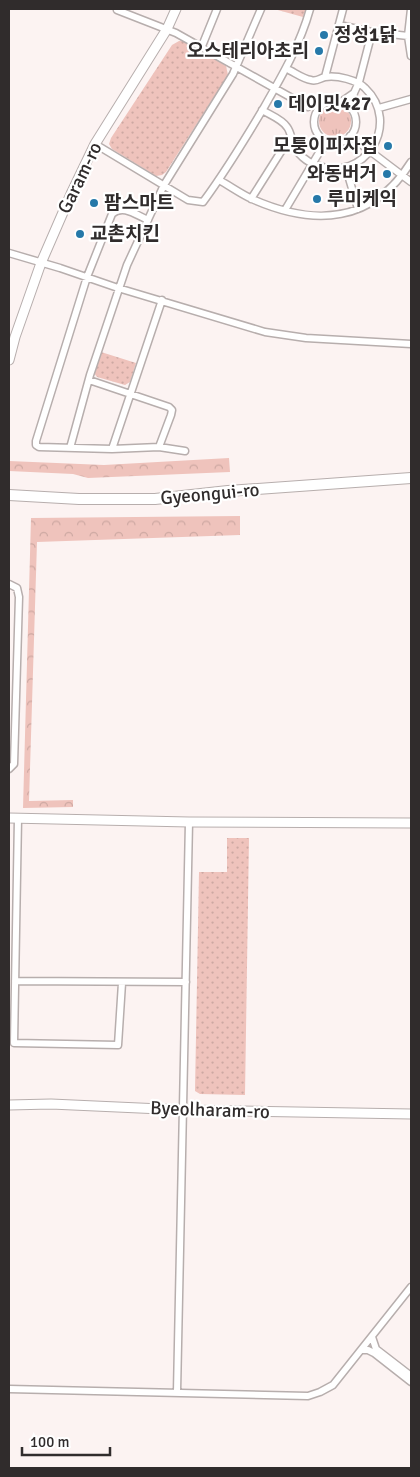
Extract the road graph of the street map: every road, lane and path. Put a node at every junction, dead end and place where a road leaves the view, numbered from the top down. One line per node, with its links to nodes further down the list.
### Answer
1 (176, 9): 9 (street, Garam-ro)
2 (217, 9): 12 (street)
3 (261, 9): 14 (street)
4 (310, 9): 15 (street)
5 (343, 9): 8 (street)
6 (117, 10): 9 (street)
7 (411, 10): 11 (street)
8 (339, 25): 10 (street); 16 (street)
9 (167, 29): 12 (street); 32 (street, Garam-ro)
10 (372, 32): 11 (street); 17 (street)
11 (408, 36): 13 (street)
12 (202, 46): 14 (street)
13 (411, 56)
14 (236, 67): 18 (street); 41 (street)
15 (287, 69): 16 (street); 18 (street)
16 (325, 77): 17 (street)
17 (359, 82): 19 (street); 24 (street)
18 (274, 89): 23 (street); 26 (street)
19 (354, 93): 21 (street); 25 (street)
20 (411, 99): 24 (street)
21 (341, 102): 22 (street); 25 (street)
22 (321, 106): 23 (street); 27 (street)
23 (308, 107): 27 (street)
24 (379, 108): 34 (street)
25 (350, 109): 28 (street)
26 (262, 110): 30 (street); 39 (street)
27 (314, 119): 29 (street)
28 (350, 136): 31 (street); 34 (street)
29 (321, 138): 31 (street); 33 (street)
30 (292, 140): 36 (street); 42 (street)
31 (332, 142): 33 (street)
32 (95, 144): 41 (street); 47 (street, Garam-ro)
33 (320, 151): 36 (street)
34 (371, 151): 37 (street); 38 (street)
35 (411, 162): 38 (street)
36 (313, 164): 37 (street); 44 (street)
37 (346, 168): 43 (street)
38 (403, 175): 40 (street); 43 (street)
39 (219, 180): 41 (street); 42 (street)
40 (411, 182)
41 (164, 185): 45 (street)
42 (251, 199): 44 (street)
43 (358, 209): 44 (street)
44 (284, 210)
45 (148, 220): 48 (street); 49 (street)
46 (9, 253): 47 (street)
47 (41, 263): 48 (street); 52 (street, Garam-ro)
48 (87, 277): 49 (street); 56 (street)
49 (118, 288): 50 (street); 53 (street)
50 (162, 300): 51 (street); 54 (street)
51 (411, 344)
52 (9, 360)
53 (89, 380): 54 (street); 56 (street)
54 (131, 393): 55 (street); 57 (street)
55 (159, 447): 57 (street); 58 (street)
56 (70, 448): 57 (street)
57 (112, 449)
58 (185, 452)
59 (411, 478): 60 (main road, Gyeongui-ro)
60 (9, 495)
61 (9, 584): 62 (street)
62 (9, 768)
63 (13, 818): 64 (street); 66 (street)
64 (189, 822): 65 (street); 67 (street)
65 (411, 823)
66 (15, 981): 68 (street); 68 (street)
67 (186, 982): 68 (street); 70 (street)
68 (122, 983)
69 (9, 1105): 70 (street, Byeolharam-ro)
70 (183, 1110): 71 (street, Byeolharam-ro); 78 (street)
71 (411, 1114)
72 (411, 1287): 73 (street)
73 (372, 1337): 74 (street); 75 (street)
74 (362, 1350): 76 (street); 78 (street)
75 (411, 1376)
76 (411, 1382)
77 (9, 1389): 78 (street)
78 (176, 1392)

